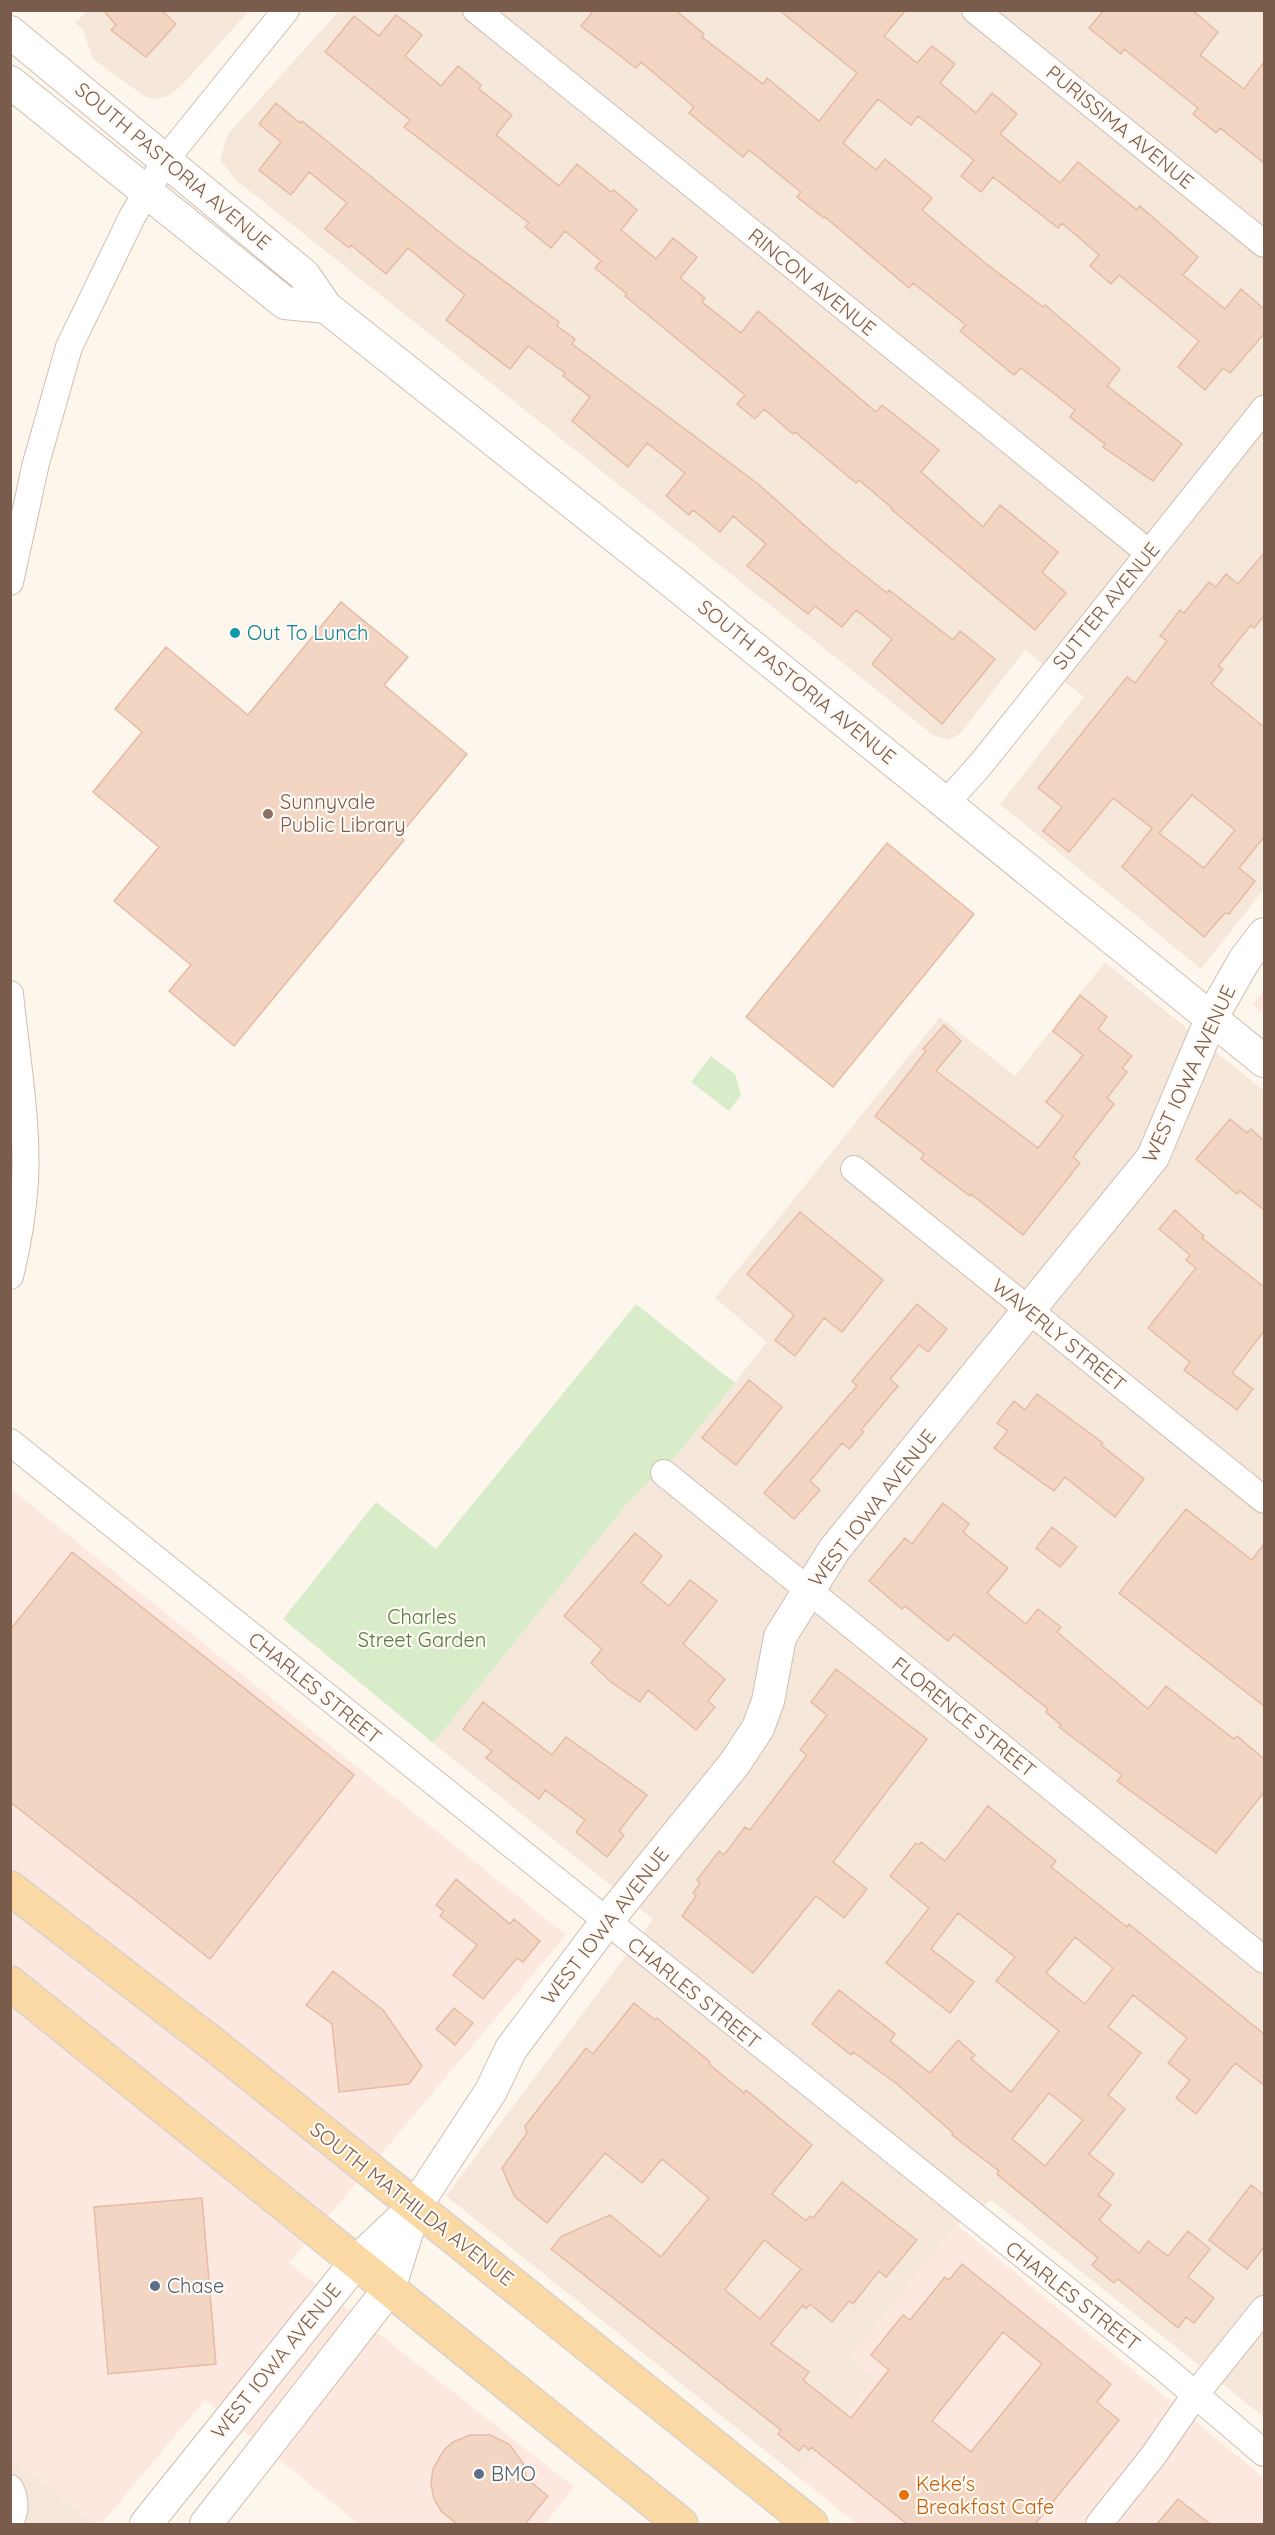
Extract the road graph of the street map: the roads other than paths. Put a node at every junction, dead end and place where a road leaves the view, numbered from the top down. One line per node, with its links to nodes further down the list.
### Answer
1 (286, 10): 6 (street)
2 (476, 10): 11 (street, RINCON AVENUE)
3 (975, 10): 8 (street, PURISSIMA AVENUE)
4 (10, 32): 6 (street, SOUTH PASTORIA AVENUE)
5 (10, 82): 7 (street, SOUTH PASTORIA AVENUE)
6 (166, 159): 7 (street); 9 (street, SOUTH PASTORIA AVENUE)
7 (145, 192): 9 (street, SOUTH PASTORIA AVENUE); 12 (street)
8 (1264, 244)
9 (326, 307): 13 (street, SOUTH PASTORIA AVENUE)
10 (1264, 409): 11 (street, SUTTER AVENUE)
11 (1149, 553): 13 (street, SUTTER AVENUE)
12 (10, 582)
13 (946, 802): 16 (street, SOUTH PASTORIA AVENUE)
14 (1264, 934): 16 (street, WEST IOWA AVENUE)
15 (10, 994): 19 (street)
16 (1212, 1017): 17 (street, SOUTH PASTORIA AVENUE); 20 (street, WEST IOWA AVENUE)
17 (1264, 1060)
18 (854, 1170): 20 (street, WAVERLY STREET)
19 (10, 1276)
20 (1029, 1311): 23 (street, WAVERLY STREET); 24 (street, WEST IOWA AVENUE)
21 (10, 1442): 26 (street, CHARLES STREET)
22 (664, 1473): 24 (street, FLORENCE STREET)
23 (1264, 1500)
24 (808, 1591): 26 (street, WEST IOWA AVENUE); 27 (street, FLORENCE STREET)
25 (10, 1888): 29 (main road, SOUTH MATHILDA AVENUE)
26 (606, 1922): 29 (street, WEST IOWA AVENUE); 33 (street, CHARLES STREET)
27 (1264, 1960)
28 (10, 1983): 30 (main road)
29 (415, 2207): 30 (street, WEST IOWA AVENUE); 31 (street, WEST IOWA AVENUE); 40 (main road, SOUTH MATHILDA AVENUE)
30 (356, 2262): 31 (main road); 37 (street, WEST IOWA AVENUE)
31 (389, 2289): 38 (street, WEST IOWA AVENUE); 39 (main road)
32 (1264, 2308): 33 (street)
33 (1195, 2395): 34 (street, CHARLES STREET); 41 (street)
34 (1264, 2453)
35 (10, 2488): 36 (street)
36 (10, 2522)
37 (146, 2524)
38 (206, 2524)
39 (681, 2524)
40 (811, 2524)
41 (1099, 2524)

